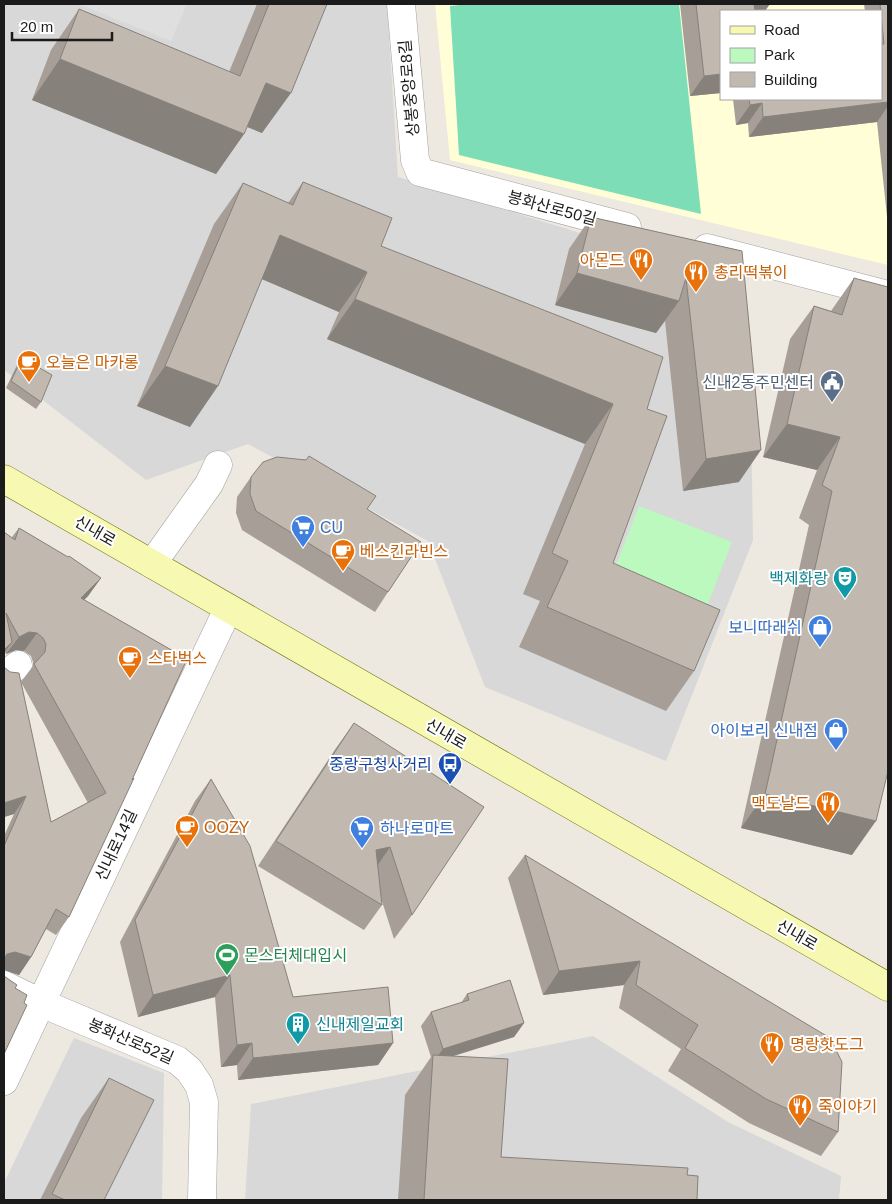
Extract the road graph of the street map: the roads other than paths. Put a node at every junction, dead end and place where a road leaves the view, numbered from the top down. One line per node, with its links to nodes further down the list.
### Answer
1 (401, 4): 2 (street, 상봉중앙로8길)
2 (420, 172): 3 (street, 봉화산로50길)
3 (652, 234)
4 (681, 242): 5 (street)
5 (888, 295)
6 (218, 465): 8 (street)
7 (4, 479): 8 (main road, 신내로)
8 (152, 564): 9 (main road, 신내로)
9 (228, 609): 11 (main road, 신내로); 12 (street, 신내로14길)
10 (4, 985): 12 (street, 봉화산로52길)
11 (888, 988)
12 (41, 1003): 13 (street, 신내로14길); 14 (street, 봉화산로52길)
13 (4, 1081)
14 (202, 1200)

